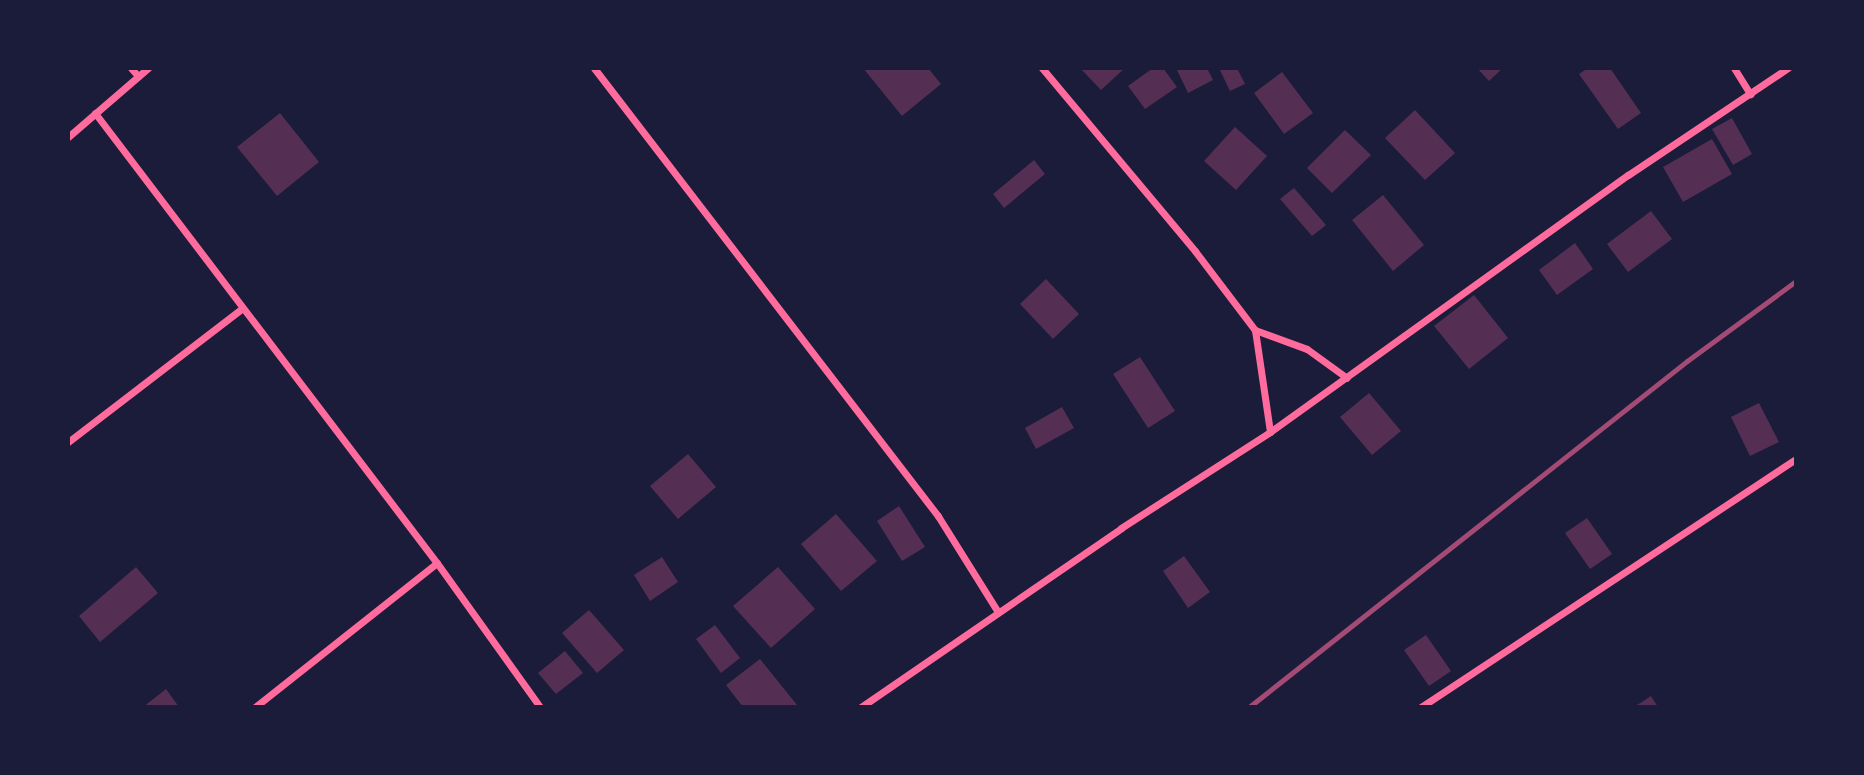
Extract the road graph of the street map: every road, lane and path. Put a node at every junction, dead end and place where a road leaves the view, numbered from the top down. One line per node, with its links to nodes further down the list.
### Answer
1 (131, 68): 7 (street)
2 (148, 68): 7 (street)
3 (594, 68): 18 (street)
4 (1042, 68): 12 (street)
5 (1734, 68): 8 (street)
6 (1788, 68): 8 (street)
7 (138, 76): 9 (street)
8 (1750, 94): 13 (street)
9 (95, 113): 10 (street); 11 (street)
10 (68, 136)
11 (240, 310): 15 (street); 17 (street)
12 (1255, 330): 13 (street); 14 (street)
13 (1347, 378): 14 (street)
14 (1270, 432): 18 (street)
15 (68, 442)
16 (1796, 459): 22 (street)
17 (437, 563): 19 (street); 20 (street)
18 (998, 612): 21 (street)
19 (255, 707)
20 (540, 707)
21 (861, 707)
22 (1421, 707)

